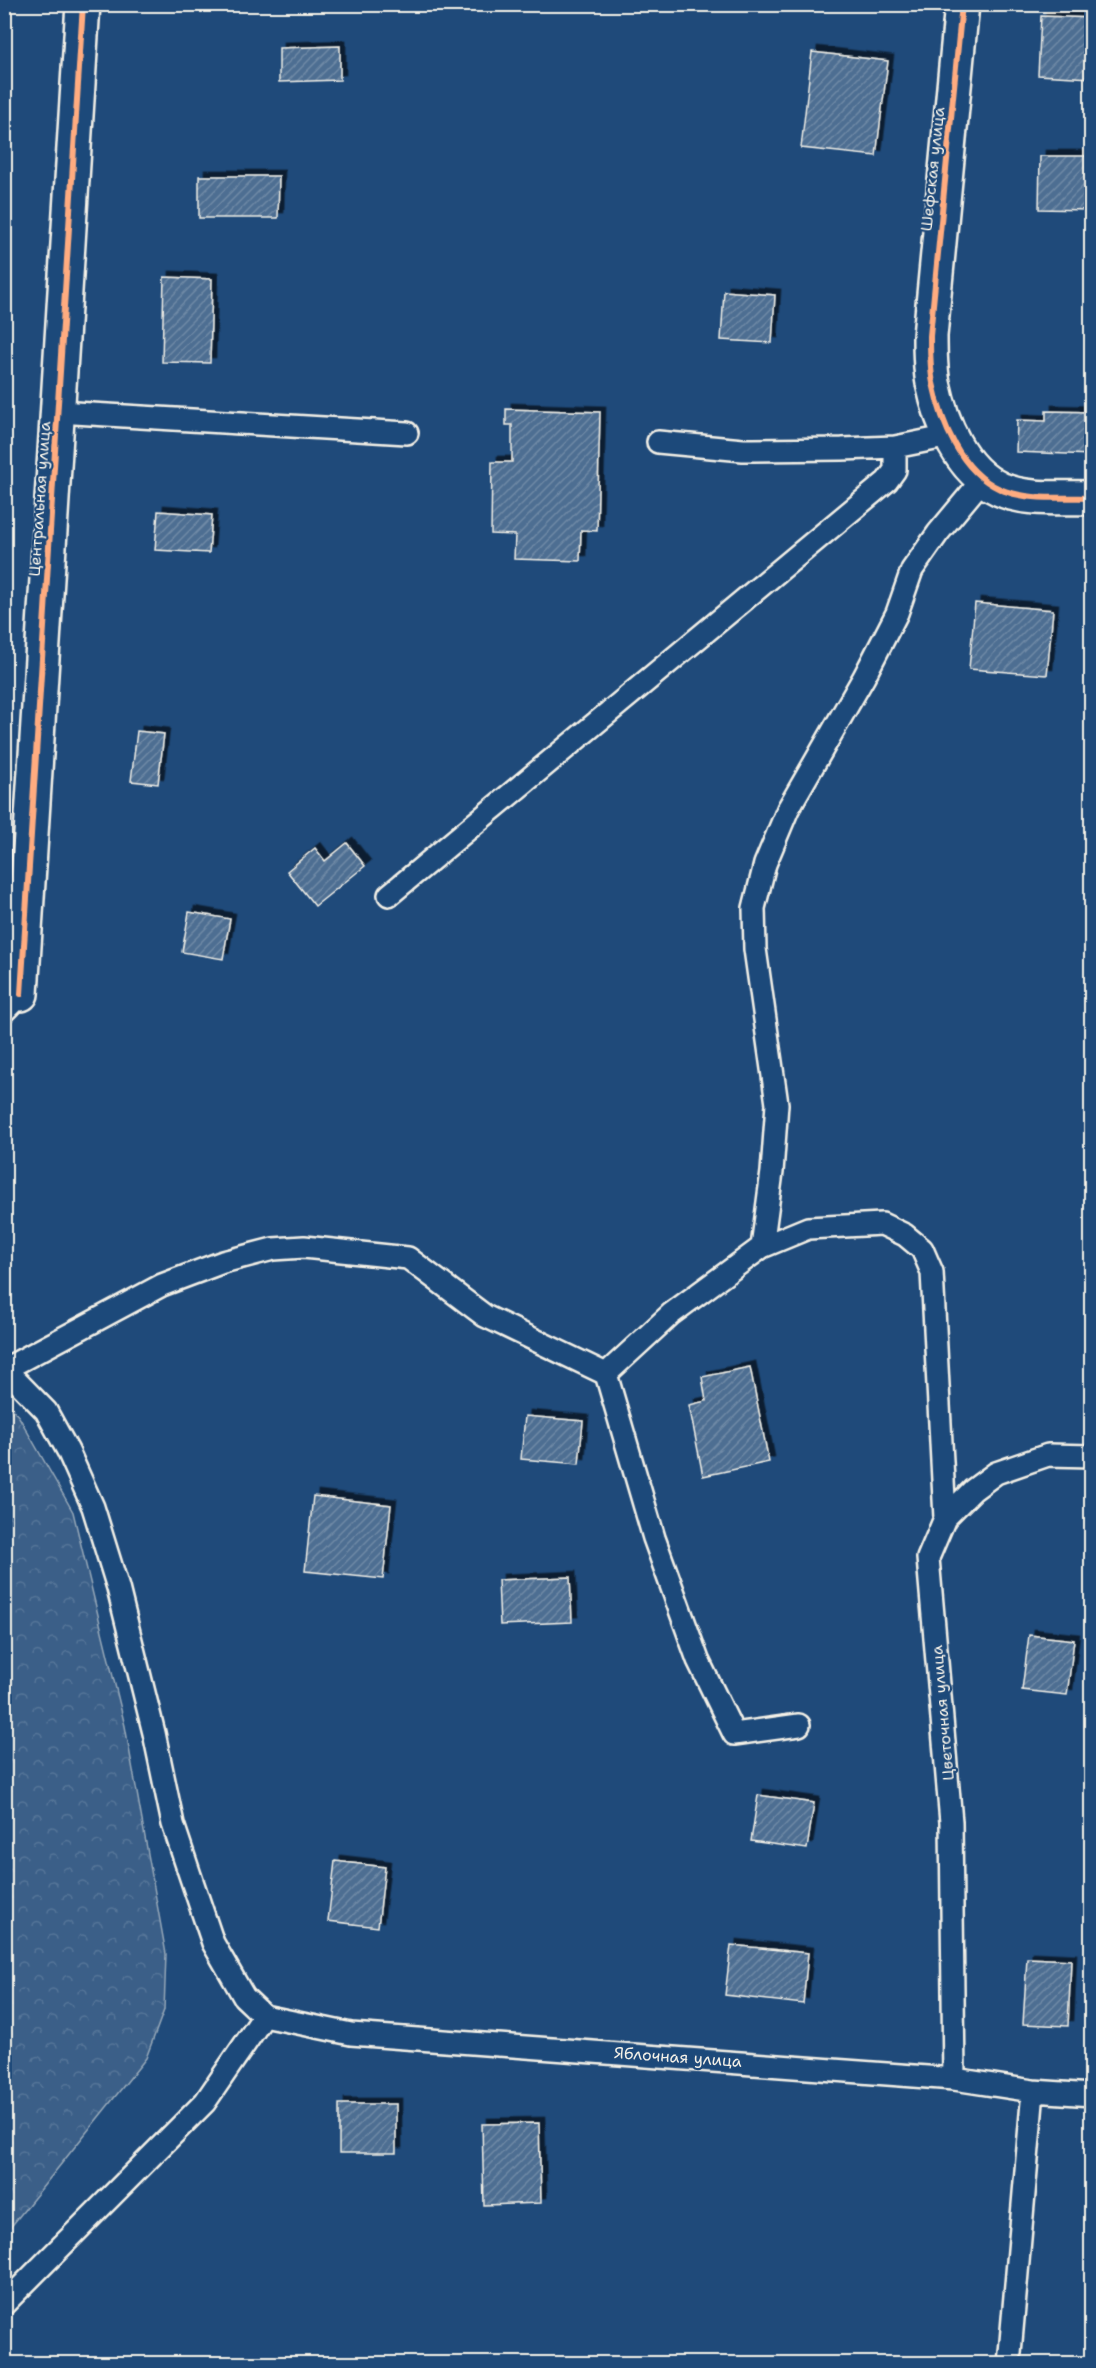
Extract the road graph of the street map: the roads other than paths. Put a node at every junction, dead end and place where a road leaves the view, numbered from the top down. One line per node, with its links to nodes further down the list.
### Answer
1 (83, 4): 3 (street, Центральная улица)
2 (962, 4): 5 (street, Шефская улица)
3 (58, 412): 4 (lane); 11 (street, Центральная улица)
4 (407, 433)
5 (950, 436): 7 (lane); 8 (street, Шефская улица)
6 (658, 442): 7 (lane)
7 (895, 447): 10 (lane)
8 (983, 479): 9 (street); 12 (lane)
9 (1092, 498)
10 (389, 895)
11 (13, 1003)
12 (762, 1247): 14 (lane); 16 (lane)
13 (5, 1368): 14 (lane); 18 (lane)
14 (606, 1374): 17 (lane)
15 (1092, 1456): 16 (lane, Цветочная улица)
16 (945, 1518): 19 (lane, Цветочная улица)
17 (799, 1725)
18 (264, 2016): 19 (lane, Яблочная улица); 22 (lane)
19 (954, 2079): 20 (lane, Яблочная улица)
20 (1033, 2091): 21 (lane, Яблочная улица); 23 (lane)
21 (1092, 2096)
22 (4, 2304)
23 (1009, 2364)

